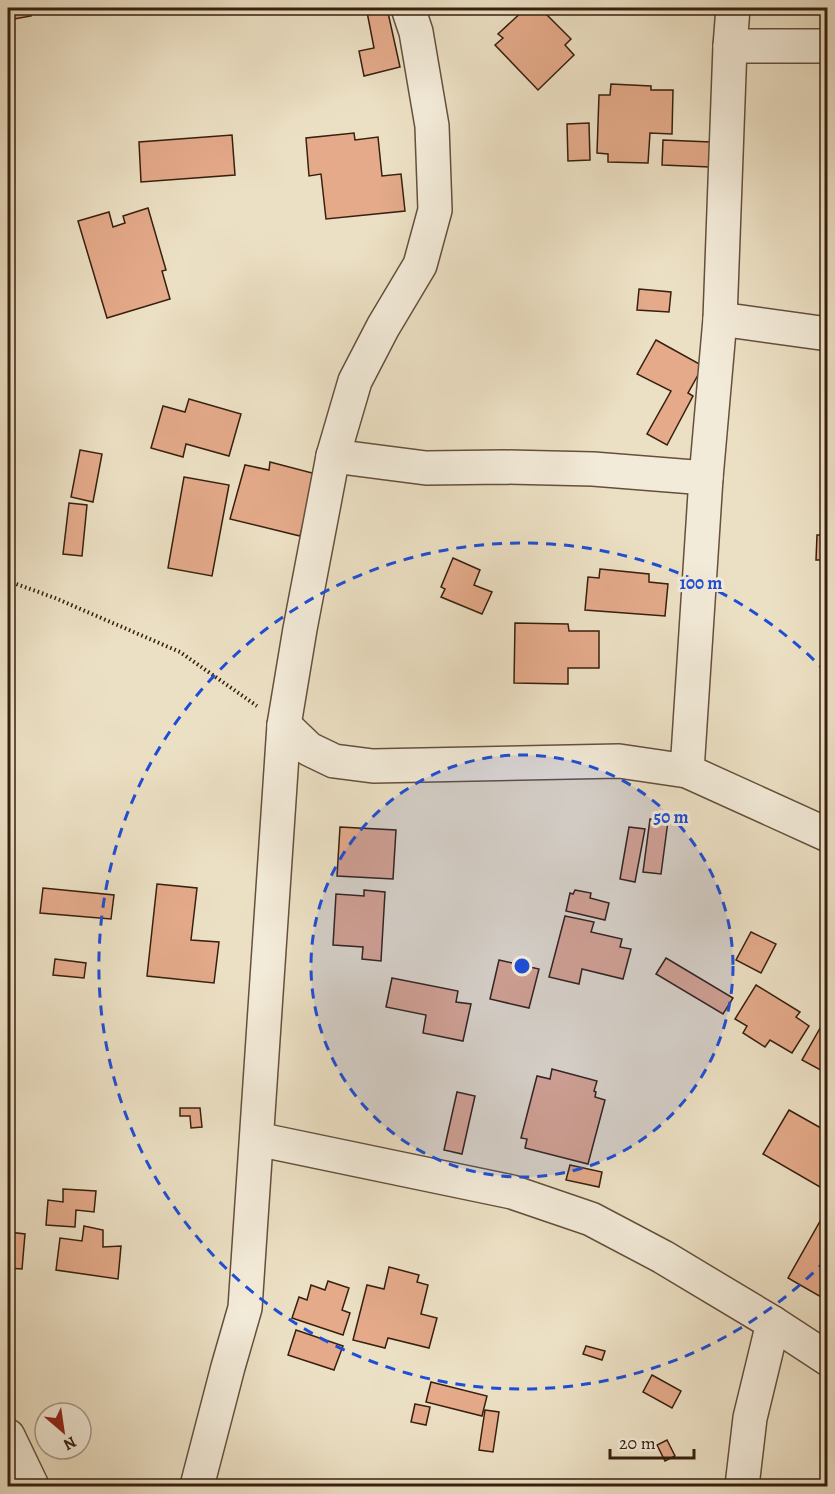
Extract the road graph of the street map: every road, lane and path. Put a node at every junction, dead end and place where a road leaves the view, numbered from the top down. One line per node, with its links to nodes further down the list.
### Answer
1 (408, 8): 7 (street)
2 (733, 8): 3 (street)
3 (730, 46): 4 (street); 5 (street)
4 (828, 46)
5 (720, 320): 6 (street); 8 (street)
6 (828, 334)
7 (333, 456): 8 (street); 10 (street)
8 (706, 478): 11 (street)
9 (8, 581): 10 (path)
10 (284, 725): 11 (street); 13 (street)
11 (687, 771): 12 (street)
12 (828, 835)
13 (257, 1139): 14 (street); 18 (street)
14 (773, 1323): 15 (street); 19 (street)
15 (828, 1359)
16 (8, 1436): 17 (street)
17 (32, 1486)
18 (197, 1486)
19 (741, 1486)

